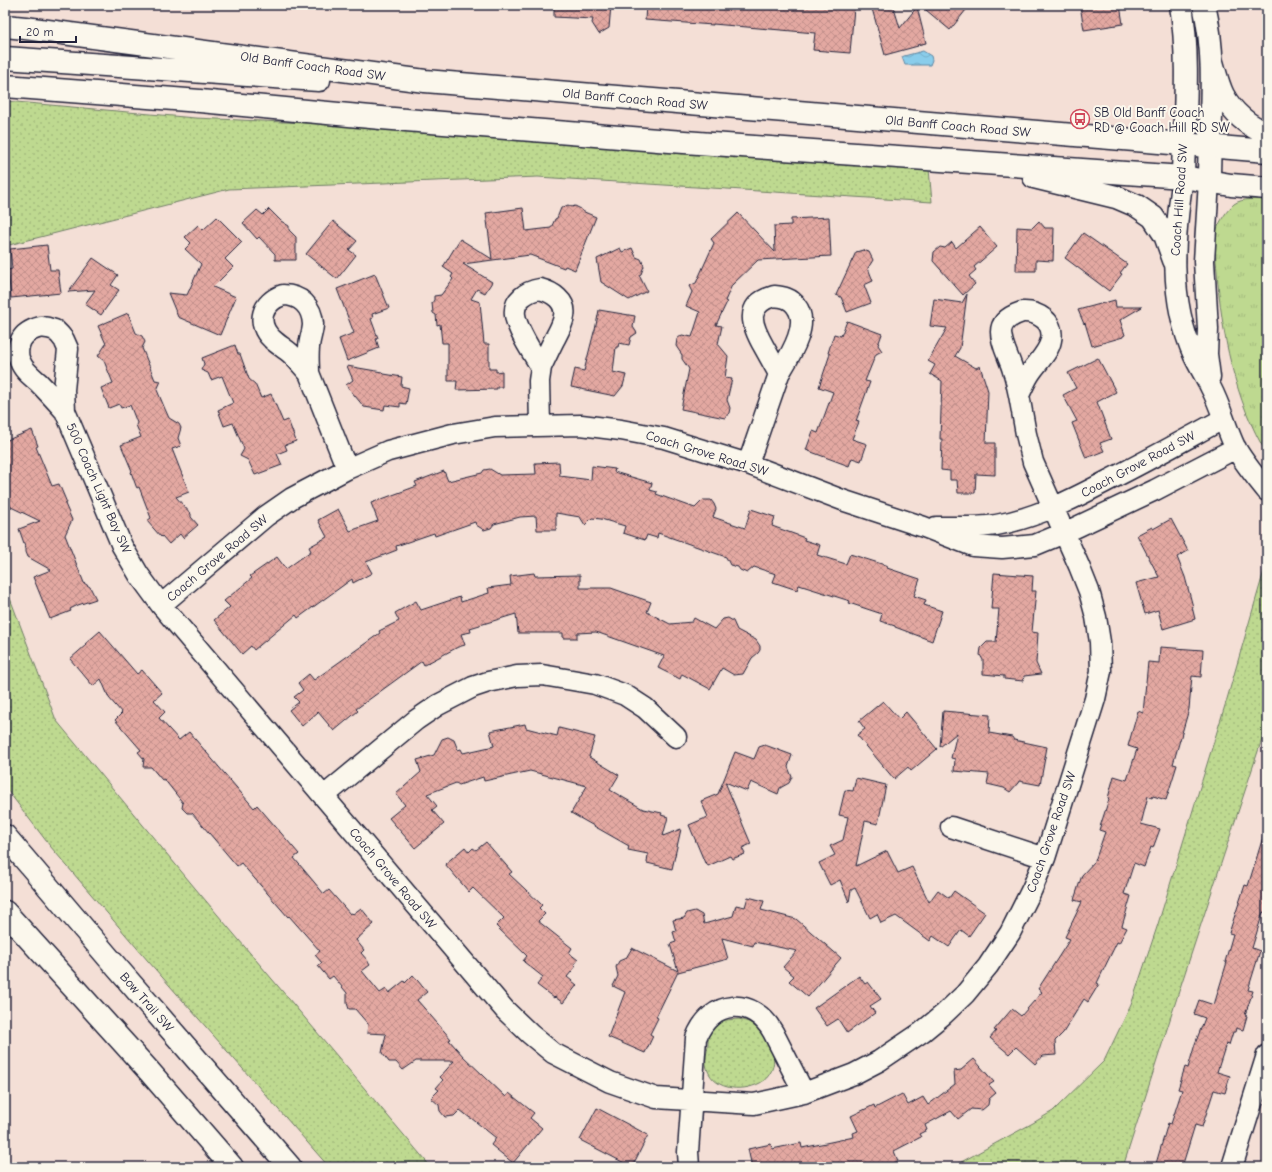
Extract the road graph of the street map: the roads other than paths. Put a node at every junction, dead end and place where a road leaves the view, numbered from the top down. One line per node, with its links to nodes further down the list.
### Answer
1 (1181, 5): 9 (main road, Coach Hill Road SW)
2 (1204, 5): 5 (main road, Coach Hill Road SW)
3 (5, 26): 6 (main road, Old Banff Coach Road SW)
4 (5, 58): 6 (main road)
5 (1212, 62): 8 (main road); 10 (main road, Coach Hill Road SW)
6 (425, 81): 9 (main road, Old Banff Coach Road SW)
7 (5, 86): 12 (main road)
8 (1267, 133)
9 (1184, 144): 10 (main road, Old Banff Coach Road SW); 13 (main road, Coach Hill Road SW)
10 (1209, 147): 11 (main road, Old Banff Coach Road SW); 14 (main road, Coach Hill Road SW)
11 (1267, 151)
12 (971, 162): 13 (main road); 16 (main road)
13 (1183, 177): 14 (main road); 16 (street, Coach Hill Road SW)
14 (1210, 181): 15 (main road); 20 (street, Coach Hill Road SW)
15 (1267, 188)
16 (1174, 260): 20 (street, Coach Hill Road SW)
17 (541, 367): 24 (street)
18 (309, 374): 27 (street)
19 (779, 374): 26 (street)
20 (1212, 389): 23 (street, Coach Hill Road SW)
21 (1020, 395): 29 (street)
22 (65, 411): 32 (street, 500 Coach Light Bay SW)
23 (1223, 419): 25 (street, Coach Hill Road SW); 29 (street, Coach Grove Road SW)
24 (540, 425): 26 (street, Coach Grove Road SW); 27 (street, Coach Grove Road SW)
25 (1236, 448): 28 (street, Coach Hill Road SW); 31 (street, Coach Grove Road SW)
26 (748, 464): 30 (street, Coach Grove Road SW)
27 (347, 469): 32 (street, Coach Grove Road SW)
28 (1267, 491)
29 (1052, 507): 30 (street, Coach Grove Road SW); 31 (street, Coach Grove Road SW)
30 (924, 527): 31 (street, Coach Grove Road SW)
31 (1064, 533): 37 (street, Coach Grove Road SW)
32 (160, 605): 34 (street, Coach Grove Road SW)
33 (676, 737): 34 (street)
34 (324, 796): 41 (street, Coach Grove Road SW)
35 (951, 827): 37 (street)
36 (5, 836): 43 (main road, Bow Trail SW)
37 (1045, 858): 40 (street, Coach Grove Road SW)
38 (5, 912): 42 (main road)
39 (1267, 1055): 45 (street)
40 (804, 1093): 41 (street, Coach Grove Road SW); 41 (street)
41 (691, 1101): 44 (street)
42 (232, 1167)
43 (290, 1167)
44 (689, 1167)
45 (1232, 1167)

